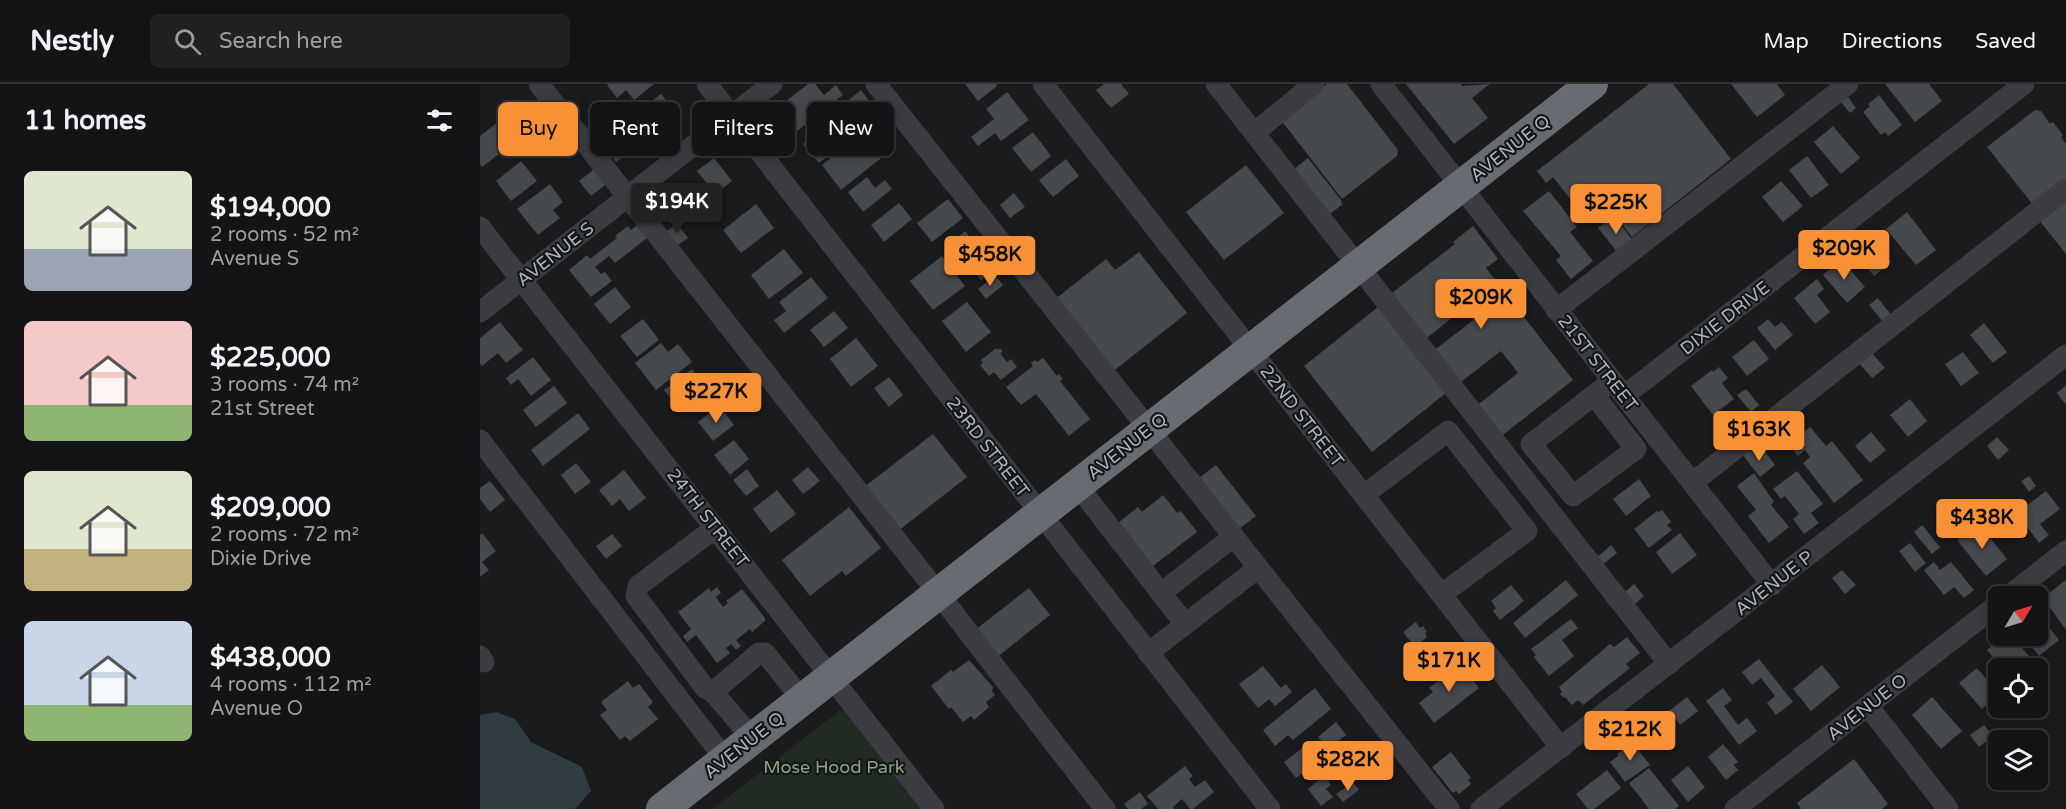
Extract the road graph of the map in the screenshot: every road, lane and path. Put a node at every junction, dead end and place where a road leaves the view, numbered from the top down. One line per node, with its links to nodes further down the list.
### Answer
1 (539, 84): 19 (street)
2 (707, 84): 12 (street, 23RD STREET)
3 (772, 84): 13 (street, AVENUE S)
4 (876, 84): 29 (street)
5 (1043, 84): 25 (street, 22ND STREET)
6 (1216, 84): 14 (street)
7 (1314, 84): 14 (street)
8 (1382, 84): 17 (street, 21ST STREET)
9 (1592, 84): 17 (highway, AVENUE Q)
10 (1848, 84): 23 (street)
11 (2024, 84): 27 (street, DIXIE DRIVE)
12 (721, 102)
13 (750, 102)
14 (1254, 133): 21 (street)
15 (692, 147): 19 (street, AVENUE S)
16 (763, 156): 34 (street, 23RD STREET)
17 (1460, 187): 21 (highway, AVENUE Q); 23 (street, 21ST STREET)
18 (2066, 189): 31 (street)
19 (627, 198): 22 (street, AVENUE S); 41 (street)
20 (480, 227): 22 (street, 24TH STREET)
21 (1358, 266): 25 (highway, AVENUE Q); 47 (street)
22 (521, 280): 24 (street, AVENUE S); 35 (street, 24TH STREET)
23 (1556, 310): 27 (street, 21ST STREET)
24 (480, 312)
25 (1251, 350): 29 (highway, AVENUE Q); 33 (street, 22ND STREET)
26 (2066, 355): 39 (street, AVENUE P)
27 (1618, 389): 28 (street, DIXIE DRIVE); 31 (street, 21ST STREET)
28 (1594, 395): 28 (street, DIXIE DRIVE)
29 (1148, 430): 32 (highway, AVENUE Q); 36 (street)
30 (480, 440): 54 (street)
31 (1692, 483): 39 (street, 21ST STREET)
32 (1077, 485): 34 (highway, AVENUE Q); 42 (street)
33 (1364, 495): 43 (street, 22ND STREET); 43 (street)
34 (1040, 514): 41 (highway, AVENUE Q); 46 (street, 23RD STREET)
35 (715, 528): 48 (street, 24TH STREET); 49 (street)
36 (1233, 537): 38 (street); 42 (street)
37 (2066, 551): 40 (street)
38 (1258, 568): 45 (street); 59 (street)
39 (1772, 585): 47 (street, AVENUE P)
40 (2021, 586)
41 (939, 593): 48 (highway, AVENUE Q); 57 (street)
42 (1161, 593): 45 (street)
43 (1442, 594): 53 (street, 22ND STREET)
44 (1988, 612): 51 (street, AVENUE O)
45 (1185, 624): 46 (street)
46 (1149, 653): 58 (street, 23RD STREET)
47 (1669, 664): 53 (street, AVENUE P)
48 (832, 676): 50 (highway, AVENUE Q); 56 (street, 24TH STREET)
49 (713, 692): 50 (street); 52 (street)
50 (802, 699): 52 (highway, AVENUE Q)
51 (1868, 706): 61 (street, AVENUE O); 62 (street)
52 (752, 738): 54 (highway, AVENUE Q)
53 (1561, 748): 60 (street, AVENUE P)
54 (725, 759): 55 (highway, AVENUE Q)
55 (662, 809)
56 (934, 809)
57 (1105, 809)
58 (1270, 809)
59 (1449, 809)
60 (1481, 809)
61 (1735, 809)
62 (1948, 809)

